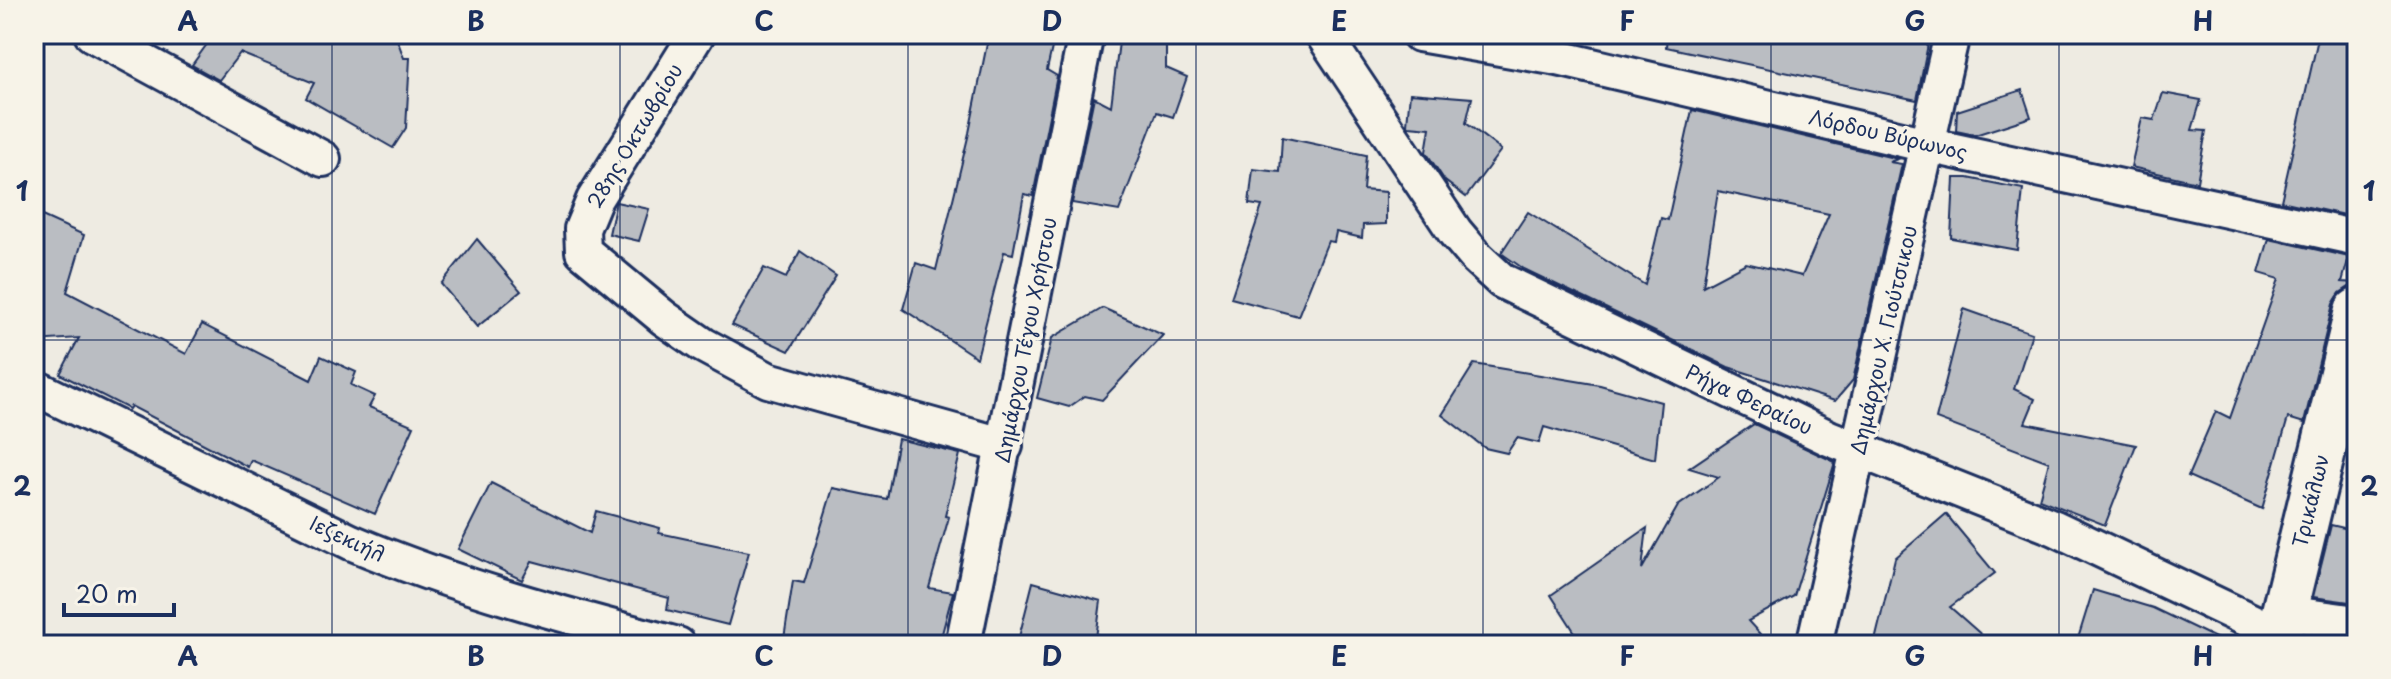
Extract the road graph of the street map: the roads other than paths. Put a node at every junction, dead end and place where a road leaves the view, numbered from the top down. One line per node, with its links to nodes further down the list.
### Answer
1 (92, 34): 9 (street)
2 (697, 34): 13 (street, 28ης Οκτωβρίου)
3 (1086, 34): 13 (street, Δημάρχου Τέγου Χρήστου)
4 (1323, 34): 14 (street, Ρήγα Φεραίου)
5 (1419, 34): 7 (street, Λόρδου Βύρωνος)
6 (1952, 34): 8 (street, Δημάρχου Χ. Γιούτσικου)
7 (1562, 46): 8 (street, Λόρδου Βύρωνος)
8 (1927, 145): 10 (street, Λόρδου Βύρωνος); 14 (street, Δημάρχου Χ. Γιούτσικου)
9 (323, 159)
10 (2357, 238)
11 (2357, 311): 16 (main road, Τρικάλων)
12 (34, 387): 17 (street, Ιεζεκιήλ)
13 (1005, 446): 18 (street, Δημάρχου Τέγου Χρήστου)
14 (1858, 450): 16 (street, Ρήγα Φεραίου); 19 (street, Δημάρχου Χ. Γιούτσικου)
15 (2357, 623): 16 (street, Ρήγα Φεραίου)
16 (2279, 631)
17 (678, 645)
18 (963, 645)
19 (1814, 645)

